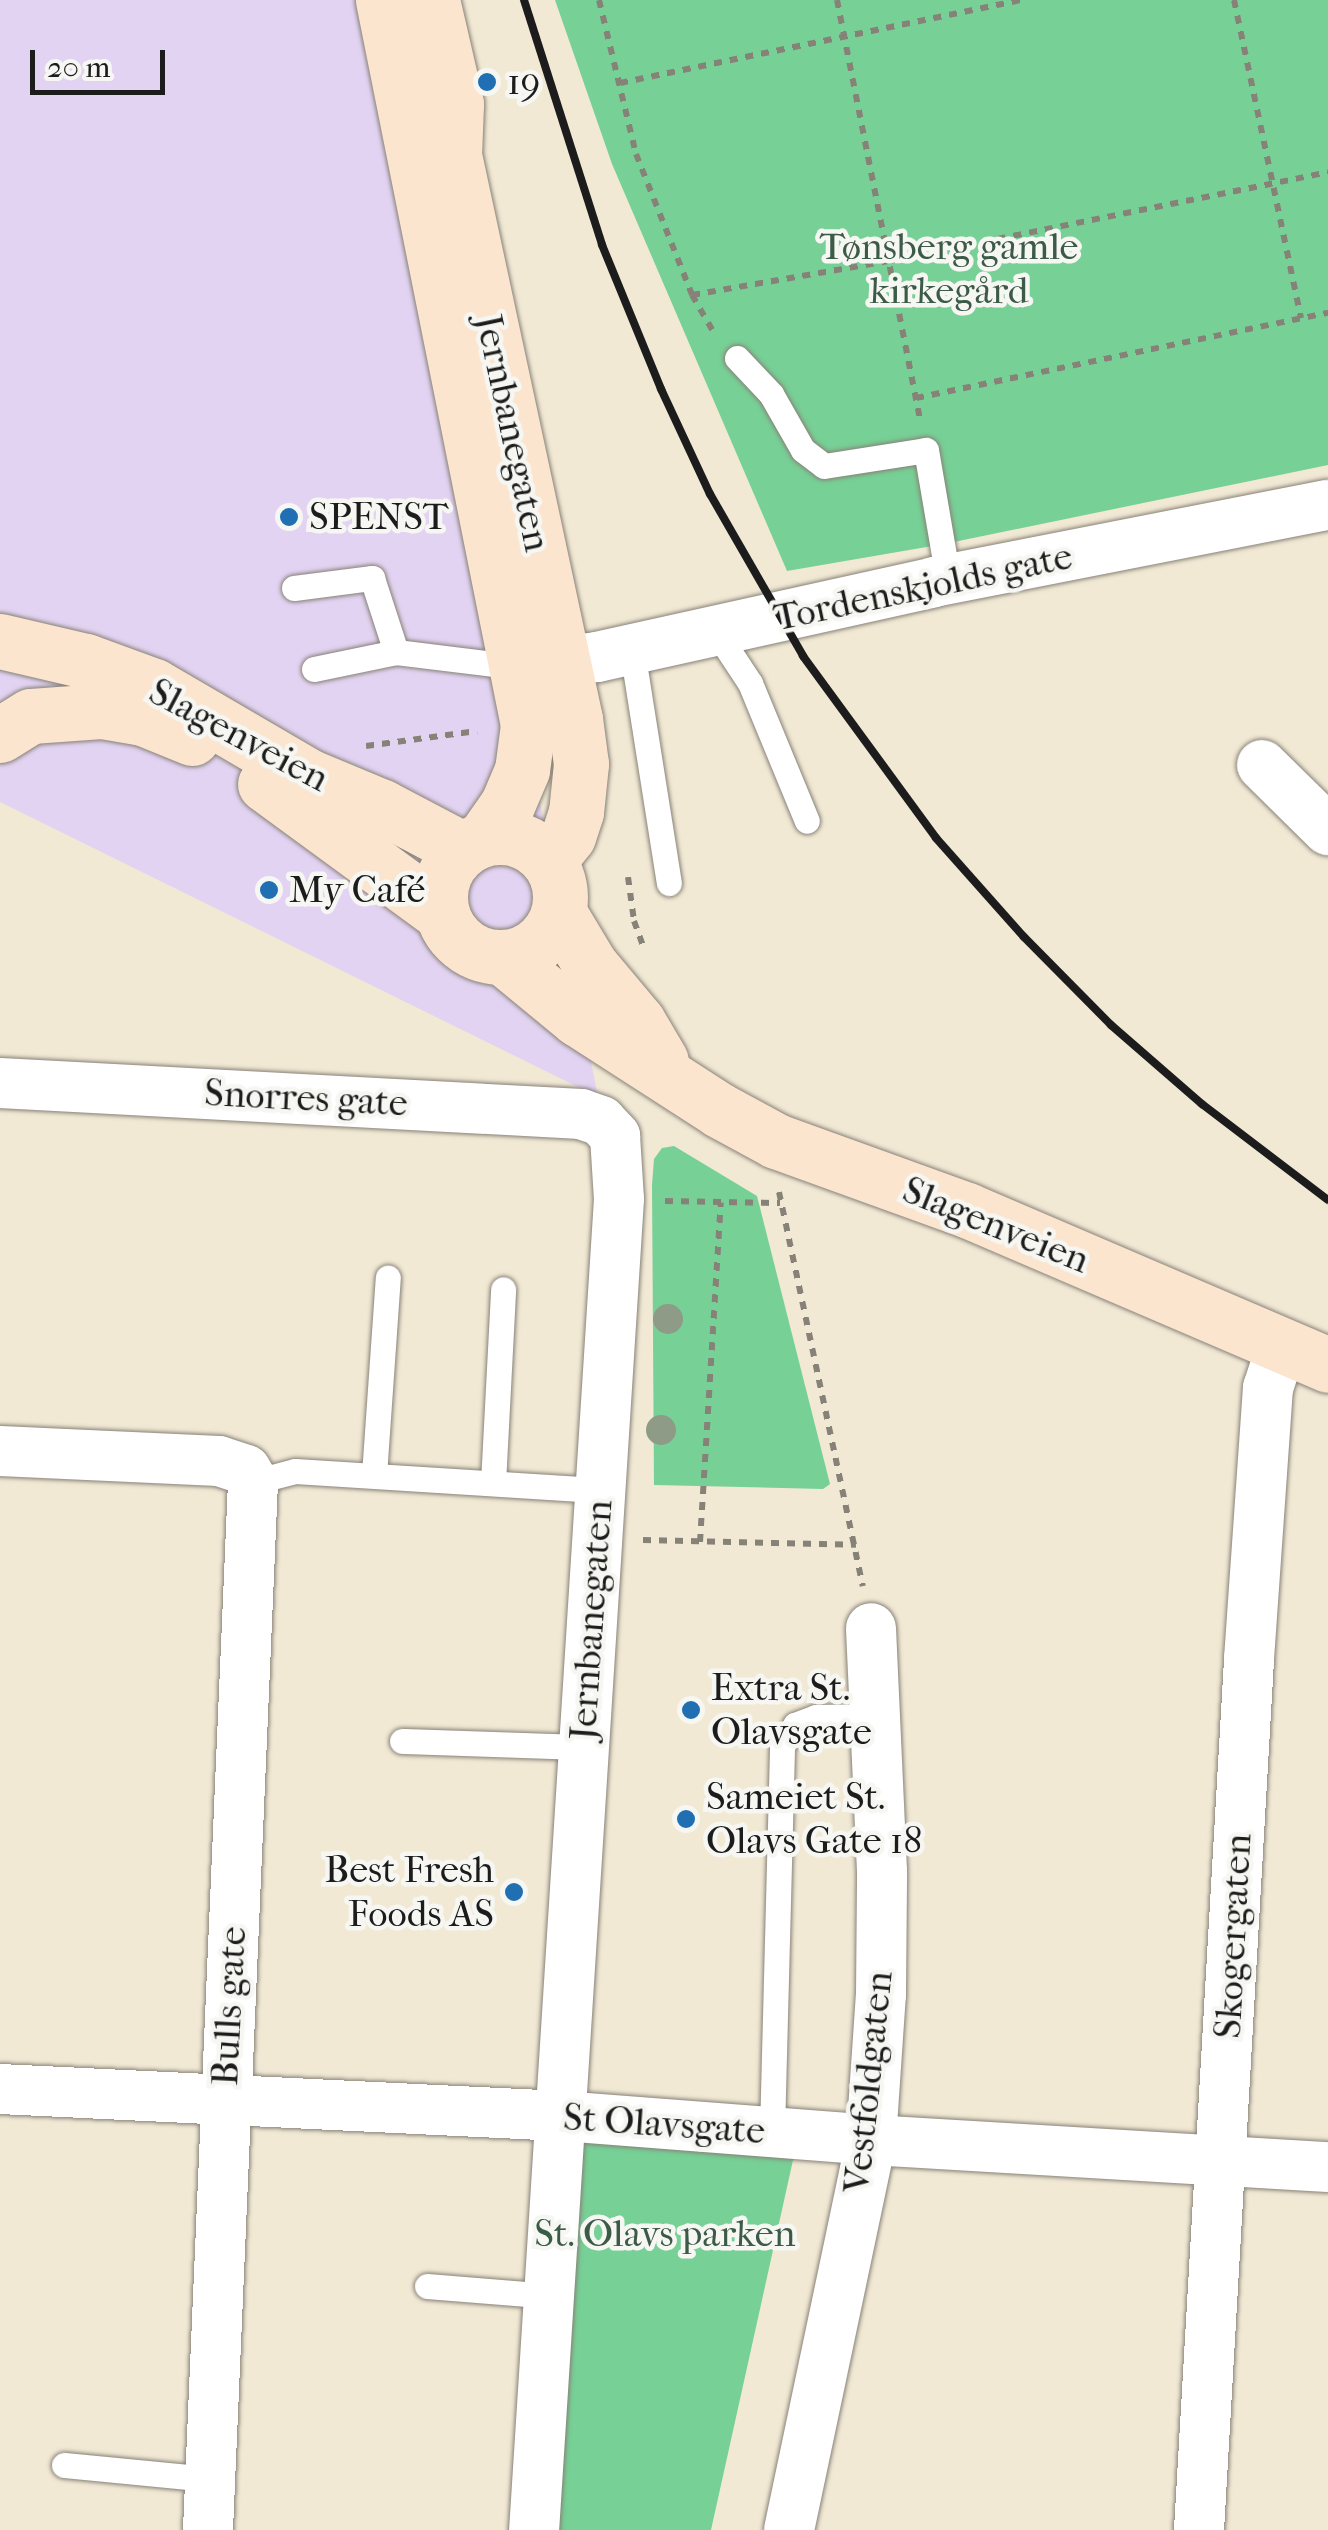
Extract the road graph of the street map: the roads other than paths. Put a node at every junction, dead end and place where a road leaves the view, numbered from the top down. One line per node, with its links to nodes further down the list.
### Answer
1 (383, 0): 11 (main road, Jernbanegaten)
2 (432, 0): 11 (main road, Jernbanegaten)
3 (737, 358): 5 (lane)
4 (1328, 505): 5 (street, Tordenskjolds gate)
5 (948, 579): 7 (street, Tordenskjolds gate)
6 (294, 588): 10 (lane)
7 (734, 629): 9 (street, Tordenskjolds gate); 15 (lane)
8 (2, 643): 17 (main road, Slagenveien)
9 (632, 650): 11 (street, Tordenskjolds gate); 19 (lane)
10 (396, 652): 11 (lane); 12 (lane)
11 (541, 664): 17 (main road, Jernbanegaten); 18 (main road, Jernbanegaten)
12 (314, 669)
13 (10, 721): 20 (main road, Slagenveien)
14 (1262, 765): 16 (street)
15 (807, 821)
16 (1328, 830)
17 (473, 844): 18 (main road, Slagenveien); 20 (main road)
18 (549, 860): 21 (main road, Slagenveien)
19 (669, 884)
20 (441, 912): 22 (main road, Slagenveien)
21 (560, 913): 22 (main road); 23 (main road, Slagenveien)
22 (504, 958): 23 (main road, Slagenveien)
23 (671, 1076): 28 (main road, Slagenveien)
24 (0, 1083): 25 (street, Snorres gate)
25 (608, 1126): 33 (street, Jernbanegaten)
26 (388, 1277): 30 (lane)
27 (503, 1289): 32 (lane)
28 (1305, 1355): 43 (street, Skogergaten)
29 (0, 1451): 31 (street)
30 (374, 1474): 31 (lane); 32 (lane)
31 (252, 1482): 39 (street, Bulls gate)
32 (493, 1484): 33 (lane)
33 (600, 1490): 37 (street, Jernbanegaten)
34 (871, 1628): 35 (street, Vestfoldgaten)
35 (875, 1716): 41 (lane); 42 (street, Vestfoldgaten)
36 (402, 1741): 37 (lane)
37 (584, 1748): 40 (street, Jernbanegaten)
38 (0, 2089): 39 (street, St Olavsgate)
39 (223, 2101): 40 (street, St Olavsgate); 48 (street, Bulls gate)
40 (562, 2116): 41 (street, St Olavsgate); 46 (street, Jernbanegaten)
41 (772, 2131): 42 (street, St Olavsgate)
42 (871, 2140): 43 (street, St Olavsgate); 51 (street, Vestfoldgaten)
43 (1220, 2161): 44 (street, St Olavsgate); 52 (street, Skogergaten)
44 (1328, 2166)
45 (427, 2286): 46 (lane)
46 (550, 2296): 50 (street, Jernbanegaten)
47 (64, 2465): 48 (lane)
48 (209, 2479): 49 (street, Bulls gate)
49 (208, 2530)
50 (534, 2530)
51 (789, 2530)
52 (1199, 2530)

